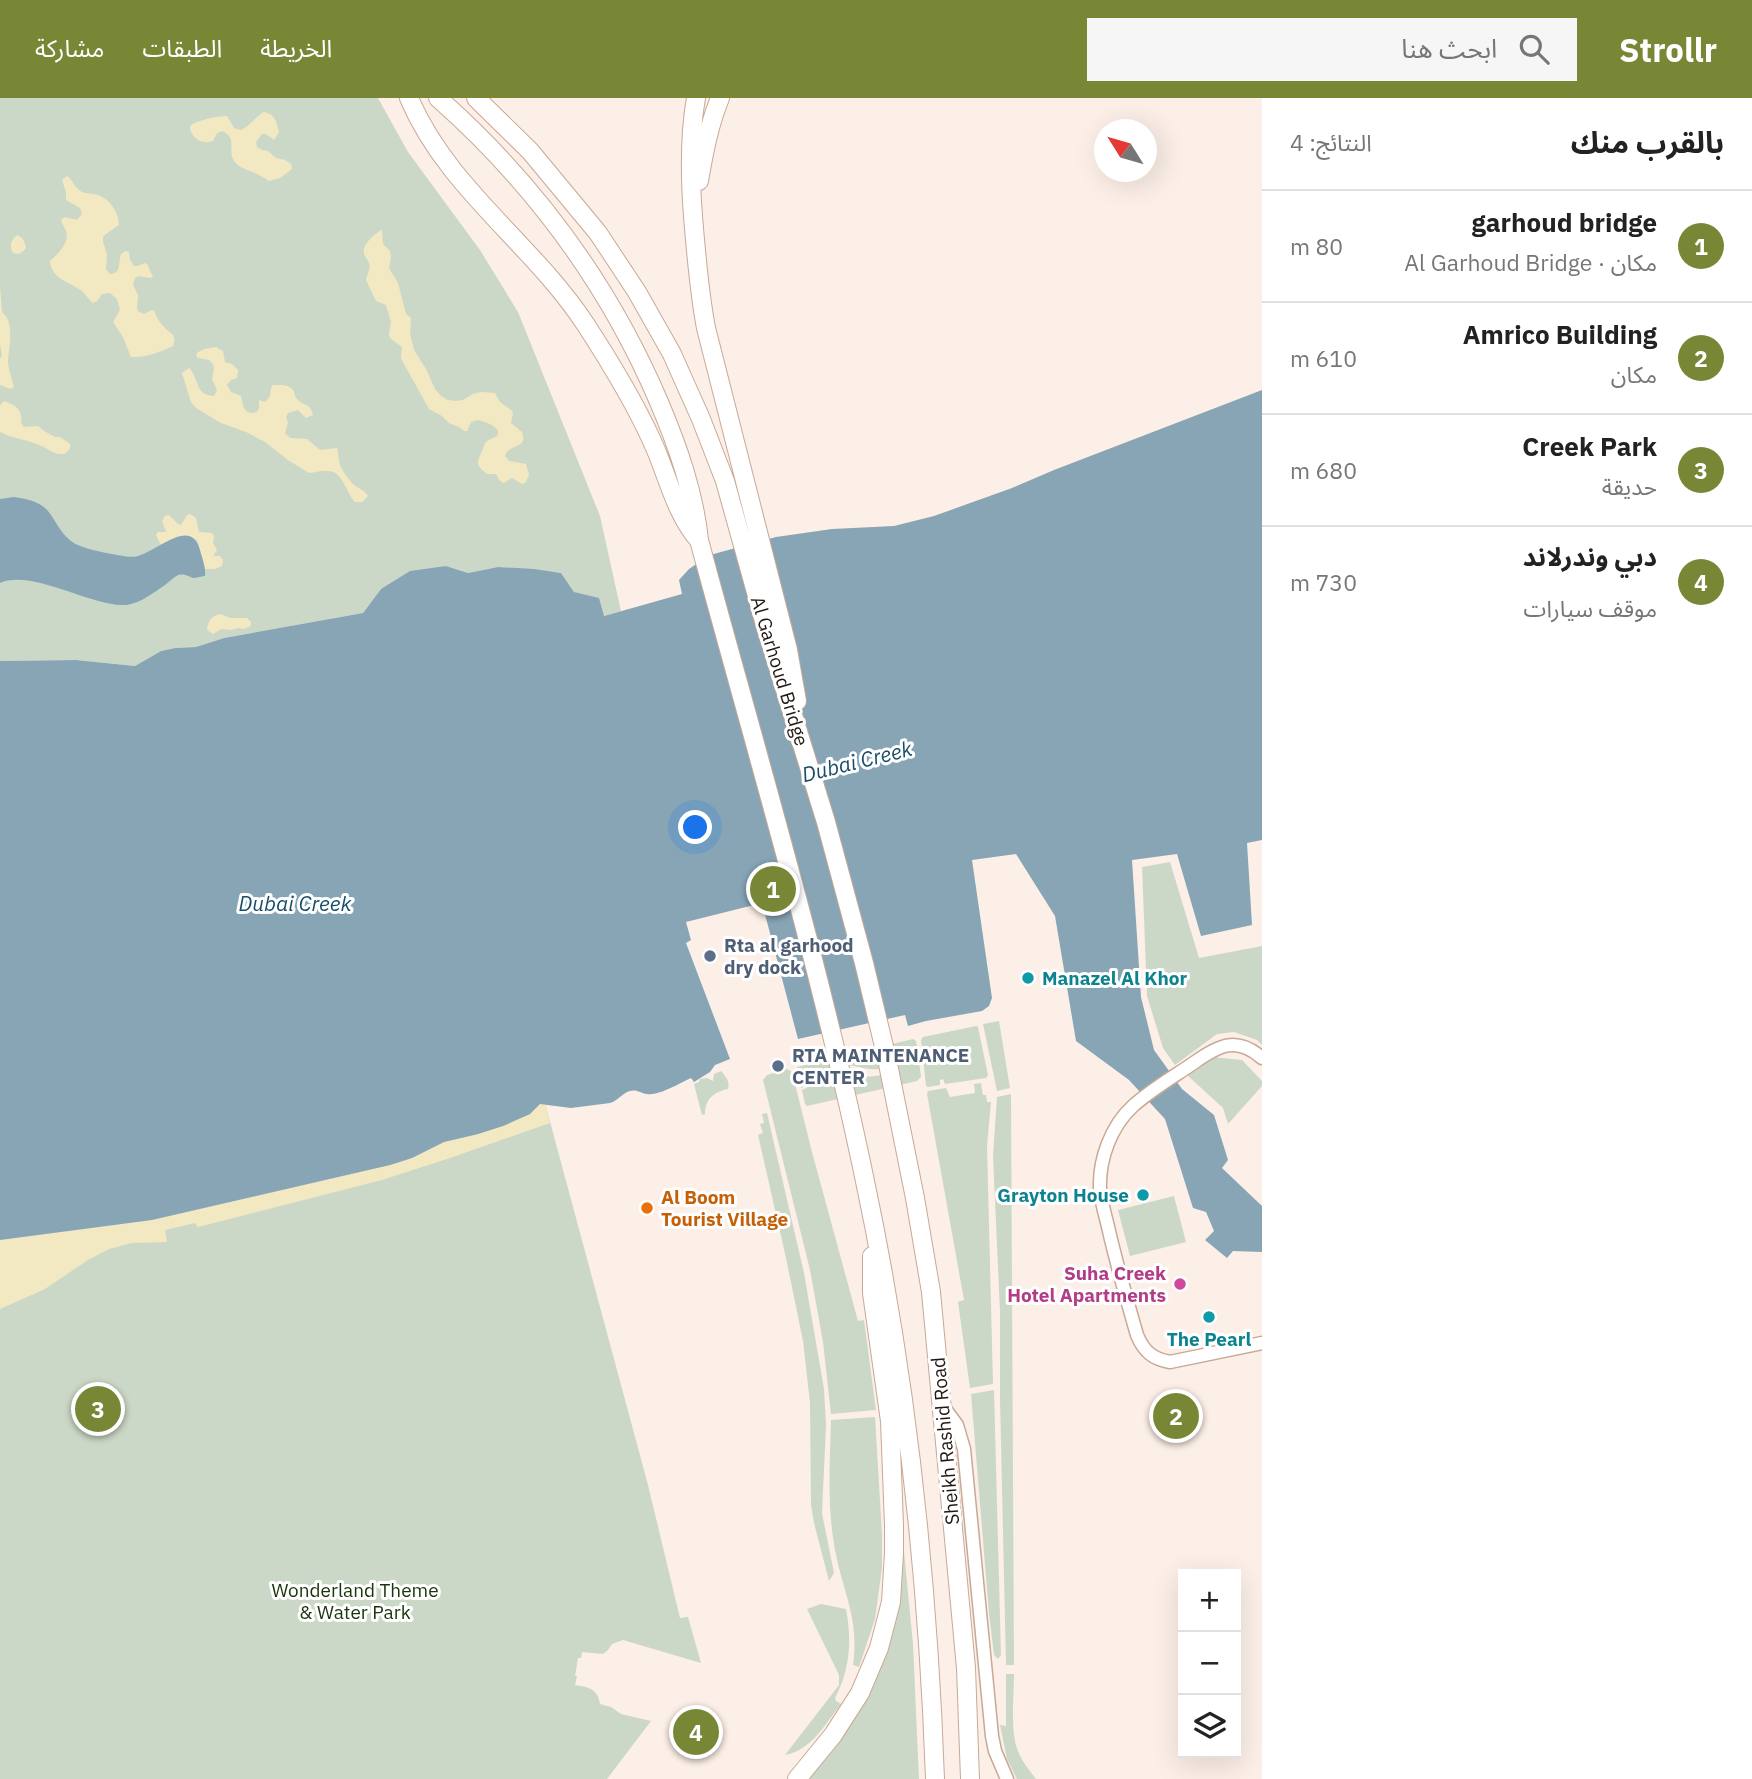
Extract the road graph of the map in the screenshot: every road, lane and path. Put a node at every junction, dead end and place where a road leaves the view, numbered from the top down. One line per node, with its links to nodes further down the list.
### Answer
1 (409, 98): 7 (highway)
2 (438, 98): 7 (highway)
3 (476, 98): 8 (highway, Al Garhoud Bridge)
4 (696, 98): 6 (highway)
5 (720, 98): 6 (highway)
6 (693, 219): 8 (highway)
7 (699, 540): 11 (highway, Sheikh Rashid Road)
8 (798, 729): 10 (highway, Al Garhoud Bridge)
9 (1262, 1058): 12 (street)
10 (897, 1106): 13 (highway, Sheikh Rashid Road)
11 (876, 1236): 14 (highway); 15 (highway, Sheikh Rashid Road)
12 (1262, 1343)
13 (943, 1406): 16 (highway, Sheikh Rashid Road); 17 (street)
14 (797, 1779)
15 (935, 1779)
16 (970, 1779)
17 (1007, 1779)

